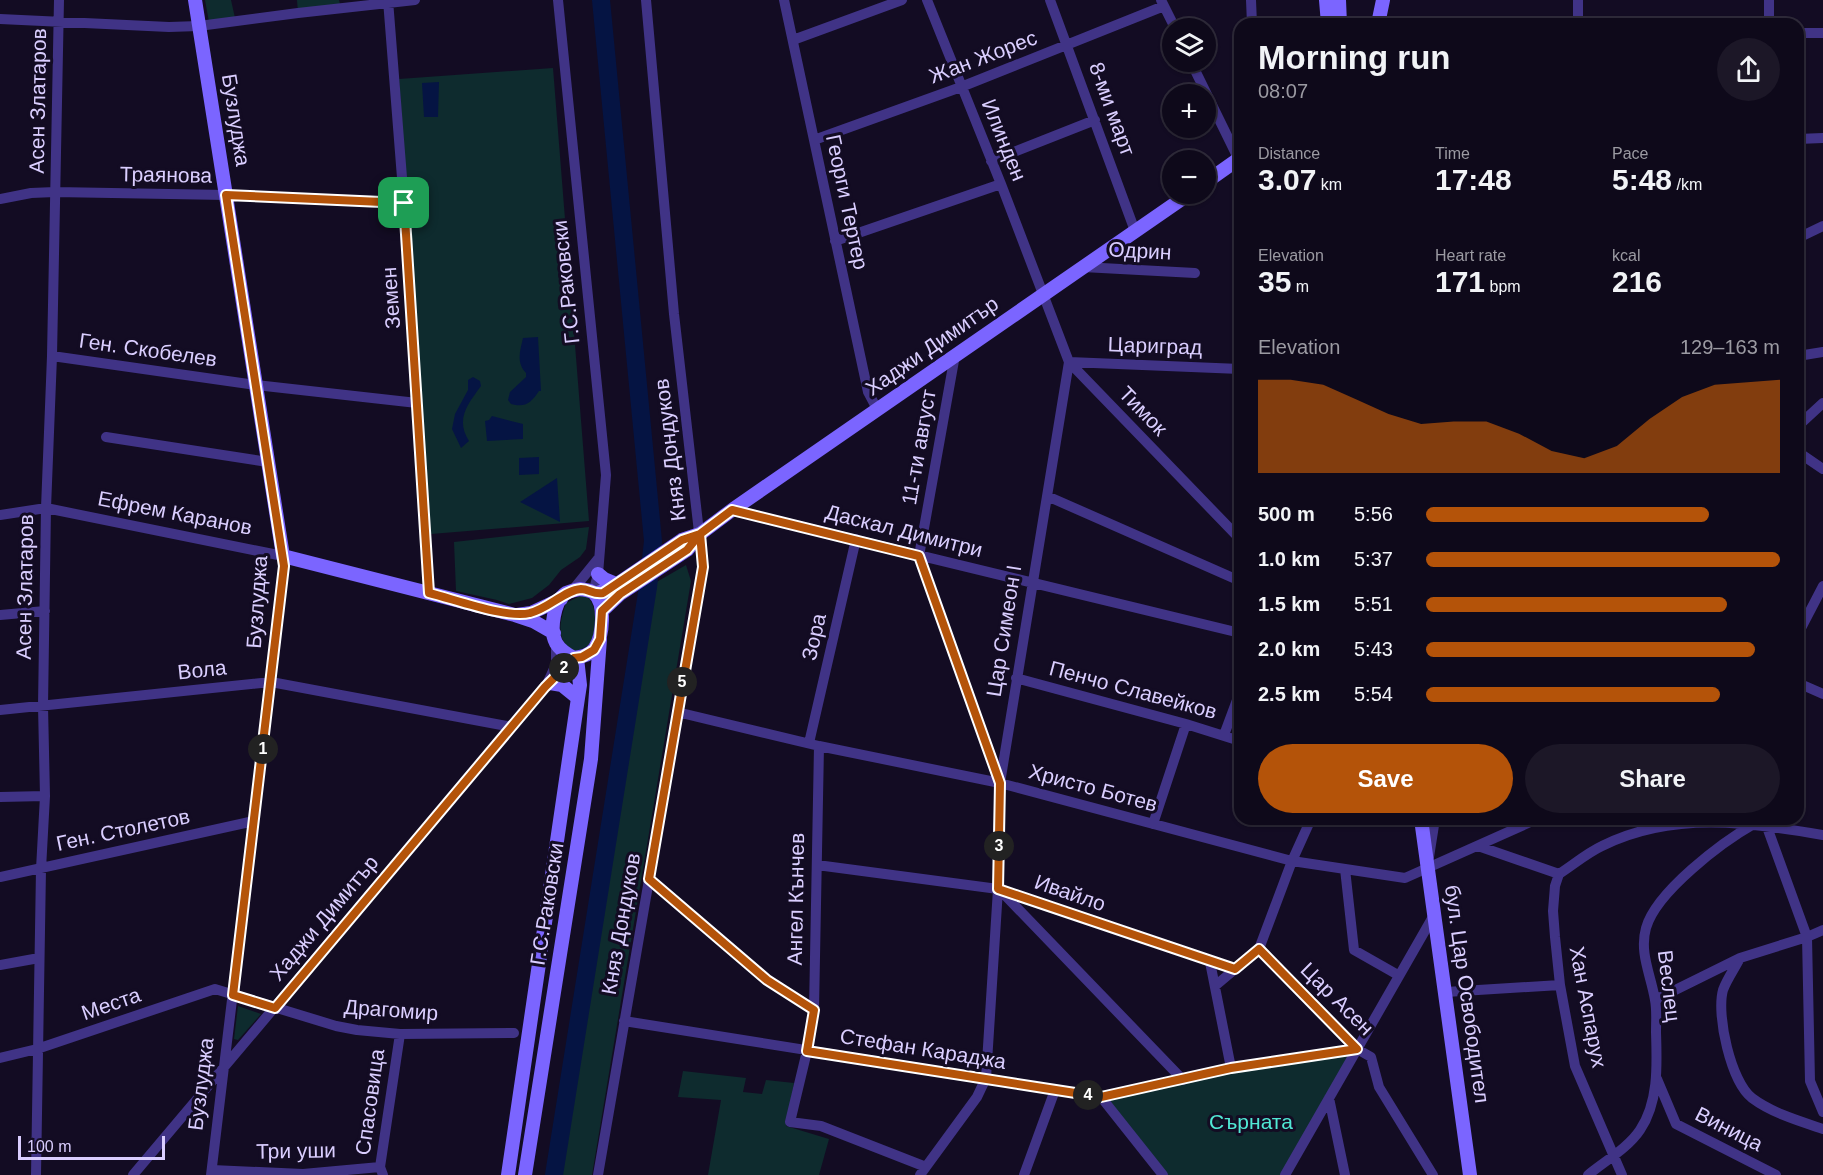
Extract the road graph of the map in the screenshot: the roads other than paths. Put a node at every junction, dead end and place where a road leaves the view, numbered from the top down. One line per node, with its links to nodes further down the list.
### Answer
1 (59, 0): 26 (street, Асен Златаров)
2 (195, 0): 27 (street, Бузлуджа)
3 (415, 0): 16 (street)
4 (558, 0): 79 (street, Г.С.Раковски)
5 (645, 0): 75 (street, Княз Дондуков)
6 (784, 0): 30 (street, Георги Тертер)
7 (902, 0): 30 (street)
8 (927, 0): 33 (street, Илинден)
9 (1050, 0): 31 (street, 8-ми март)
10 (1251, 0): 19 (street)
11 (1326, 0): 20 (street)
12 (1339, 0): 21 (street)
13 (1383, 0): 22 (street)
14 (1578, 0): 23 (street)
15 (1769, 0): 24 (street)
16 (388, 2): 27 (street); 46 (street, Земен)
17 (1163, 3): 18 (street); 31 (street, Жан Жорес)
18 (1170, 18)
19 (1252, 18)
20 (1328, 18)
21 (1340, 18)
22 (1379, 18)
23 (1578, 18)
24 (1769, 18)
25 (0, 19): 26 (street)
26 (59, 21): 27 (street); 43 (street, Асен Златаров)
27 (200, 26): 44 (street, Бузлуджа)
28 (1804, 33): 29 (street)
29 (1823, 33)
30 (793, 40): 37 (street, Георги Тертер)
31 (1068, 45): 33 (street, Жан Жорес); 34 (street, 8-ми март)
32 (1196, 72): 38 (street)
33 (961, 87): 37 (street, Жан Жорес); 39 (street, Илинден)
34 (1095, 120): 39 (street); 49 (street, 8-ми март)
35 (1823, 138): 36 (street)
36 (1804, 139)
37 (814, 140): 51 (street, Георги Тертер)
38 (1234, 147)
39 (991, 161): 42 (street, Илинден)
40 (1234, 163): 41 (street)
41 (1216, 175)
42 (1001, 184): 51 (street); 54 (street, Илинден)
43 (55, 192): 44 (street, Траянова); 45 (street, Траянова); 58 (street, Асен Златаров)
44 (226, 195): 46 (street, Траянова); 61 (street, Бузлуджа)
45 (0, 199)
46 (404, 203): 62 (street, Земен)
47 (1175, 204): 49 (street, Хаджи Димитър)
48 (1823, 226): 50 (street)
49 (1136, 231): 52 (street, Хаджи Димитър)
50 (1804, 234)
51 (836, 241): 64 (street, Георги Тертер)
52 (1083, 267): 53 (street, Одрин); 54 (street, Хаджи Димитър)
53 (1196, 273)
54 (1044, 294): 56 (street, Хаджи Димитър); 59 (street, Тимок)
55 (1823, 352): 57 (street)
56 (955, 355): 64 (street, Хаджи Димитър); 78 (street, 11-ти август)
57 (1804, 355)
58 (52, 356): 61 (street, Ген. Скобелев); 71 (street, Асен Златаров)
59 (1069, 362): 60 (street, Цариград); 70 (street, Цар Симеон I); 74 (street, Тимок)
60 (1234, 369)
61 (256, 385): 62 (street, Ген. Скобелев); 68 (street, Бузлуджа)
62 (417, 403): 85 (street, Земен)
63 (1823, 403): 65 (street)
64 (878, 409): 72 (street, Хаджи Димитър)
65 (1804, 420)
66 (106, 436): 68 (street)
67 (1804, 456): 69 (street)
68 (268, 462): 77 (street, Бузлуджа)
69 (1823, 469)
70 (1047, 496): 81 (street); 82 (street, Цар Симеон I)
71 (46, 508): 73 (street, Ефрем Каранов); 77 (street, Ефрем Каранов); 89 (street, Асен Златаров)
72 (732, 510): 75 (street, Хаджи Димитър); 76 (street, Даскал Димитри)
73 (0, 515)
74 (1234, 533)
75 (700, 534): 84 (street, Хаджи Димитър); 106 (street, Княз Дондуков)
76 (856, 539): 78 (street, Даскал Димитри); 111 (street, Зора)
77 (283, 556): 85 (street, Ефрем Каранов); 98 (street, Бузлуджа)
78 (919, 556): 82 (street, Даскал Димитри); 112 (street, 11-ти август)
79 (598, 559): 80 (street, Г.С.Раковски); 87 (street)
80 (598, 574): 84 (street); 86 (street, Г.С.Раковски)
81 (1234, 578)
82 (1032, 582): 93 (street, Даскал Димитри); 97 (street, Цар Симеон I)
83 (1823, 586): 92 (street)
84 (618, 589): 86 (street); 88 (street)
85 (429, 593): 91 (street, Ефрем Каранов)
86 (594, 594): 87 (street); 88 (street)
87 (567, 595): 91 (street); 94 (street)
88 (602, 611): 95 (street)
89 (45, 612): 90 (street); 103 (street, Асен Златаров)
90 (0, 615)
91 (515, 615): 94 (street, Ефрем Каранов)
92 (1804, 622)
93 (1234, 632)
94 (555, 638): 96 (street); 99 (street)
95 (600, 639): 96 (street); 177 (street, Г.С.Раковски)
96 (575, 658): 99 (street); 102 (street, Г.С.Раковски)
97 (1016, 678): 107 (street, Пенчо Славейков); 112 (street, Цар Симеон I)
98 (271, 682): 103 (street, Вола); 108 (street, Вола); 115 (street, Бузлуджа)
99 (548, 685): 102 (street); 108 (street, Хаджи Димитър)
100 (1804, 686): 101 (street)
101 (1823, 694)
102 (578, 698): 176 (street, Г.С.Раковски)
103 (43, 705): 105 (street, Вола); 113 (street, Асен Златаров)
104 (1234, 709): 109 (street)
105 (0, 710)
106 (677, 712): 111 (street, Христо Ботев); 133 (street, Княз Дондуков)
107 (1186, 724): 109 (street, Пенчо Славейков); 116 (street)
108 (512, 727): 150 (street, Хаджи Димитър)
109 (1224, 735): 110 (street, Пенчо Славейков)
110 (1234, 739)
111 (814, 744): 112 (street, Христо Ботев); 127 (street, Ангел Кънчев)
112 (1000, 783): 116 (street, Христо Ботев); 134 (street, Цар Симеон I)
113 (45, 796): 114 (street); 128 (street, Асен Златаров)
114 (0, 797)
115 (254, 821): 128 (street, Ген. Столетов); 148 (street, Бузлуджа)
116 (1154, 824): 126 (street, Христо Ботев)
117 (1308, 825): 126 (street)
118 (1422, 825): 130 (street, бул. Цар Освободител)
119 (1434, 825): 130 (street)
120 (1524, 825): 125 (street, Христо Ботев)
121 (1670, 825): 131 (street)
122 (1754, 825): 123 (street); 149 (street, Веслец)
123 (1767, 827): 124 (street); 137 (street)
124 (1823, 835)
125 (1478, 846): 130 (street, Христо Ботев); 131 (street)
126 (1292, 861): 129 (street, Христо Ботев); 138 (street)
127 (817, 865): 134 (street, Ивайло); 151 (street, Ангел Кънчев)
128 (41, 869): 132 (street, Ген. Столетов); 139 (street, Асен Златаров)
129 (1345, 869): 130 (street, Христо Ботев); 144 (street)
130 (1428, 869): 135 (street, бул. Цар Освободител)
131 (1559, 874): 145 (street, Хан Аспарух)
132 (0, 877)
133 (649, 879): 151 (street); 152 (street, Княз Дондуков)
134 (998, 889): 141 (street, Ивайло); 161 (street, Цар Симеон I); 163 (street)
135 (1434, 915): 144 (street); 147 (street, бул. Цар Освободител)
136 (1823, 930): 137 (street)
137 (1807, 937): 140 (street); 167 (street)
138 (1259, 949): 143 (street); 156 (street, Цар Асен)
139 (39, 958): 142 (street); 155 (street, Асен Златаров)
140 (1740, 958): 149 (street); 168 (street)
141 (1210, 962): 143 (street, Ивайло); 146 (street)
142 (0, 965)
143 (1235, 969): 146 (street)
144 (1398, 975): 156 (street)
145 (1560, 985): 147 (street); 169 (street, Хан Аспарух)
146 (1215, 986): 160 (street)
147 (1446, 992): 184 (street, бул. Цар Освободител)
148 (233, 995): 150 (street, Драгомир); 155 (street, Места); 159 (street, Бузлуджа)
149 (1655, 1000): 162 (street, Веслец)
150 (275, 1008): 154 (street, Драгомир); 159 (street, Хаджи Димитър)
151 (814, 1010): 157 (street, Ангел Кънчев)
152 (624, 1021): 157 (street, Стефан Караджа); 178 (street, Княз Дондуков)
153 (514, 1033): 154 (street, Драгомир)
154 (400, 1034): 170 (street, Спасовица)
155 (37, 1049): 158 (street, Места); 174 (street, Асен Златаров)
156 (1357, 1049): 160 (street, Стефан Караджа); 166 (street); 183 (street, Цар Асен)
157 (807, 1051): 161 (street, Стефан Караджа); 171 (street, Ангел Кънчев)
158 (0, 1058)
159 (224, 1068): 172 (street, Бузлуджа); 175 (street, Хаджи Димитър)
160 (1231, 1068): 163 (street, Стефан Караджа)
161 (986, 1078): 164 (street, Стефан Караджа); 171 (street, Цар Симеон I)
162 (1657, 1079): 169 (street, Веслец); 187 (street, Виница)
163 (1183, 1080): 165 (street, Стефан Караджа)
164 (1055, 1090): 165 (street, Стефан Караджа); 179 (street)
165 (1101, 1097): 180 (street)
166 (1329, 1098): 181 (street); 182 (street)
167 (1823, 1112)
168 (1823, 1129)
169 (1614, 1155): 185 (street, Веслец); 186 (street, Хан Аспарух)
170 (381, 1171): 173 (street, Три уши)
171 (923, 1171)
172 (211, 1173): 173 (street, Три уши)
173 (303, 1174)
174 (36, 1175)
175 (134, 1175)
176 (507, 1175)
177 (525, 1175)
178 (598, 1175)
179 (1024, 1175)
180 (1162, 1175)
181 (1285, 1175)
182 (1345, 1175)
183 (1433, 1175)
184 (1470, 1175)
185 (1588, 1175)
186 (1622, 1175)
187 (1776, 1175)

